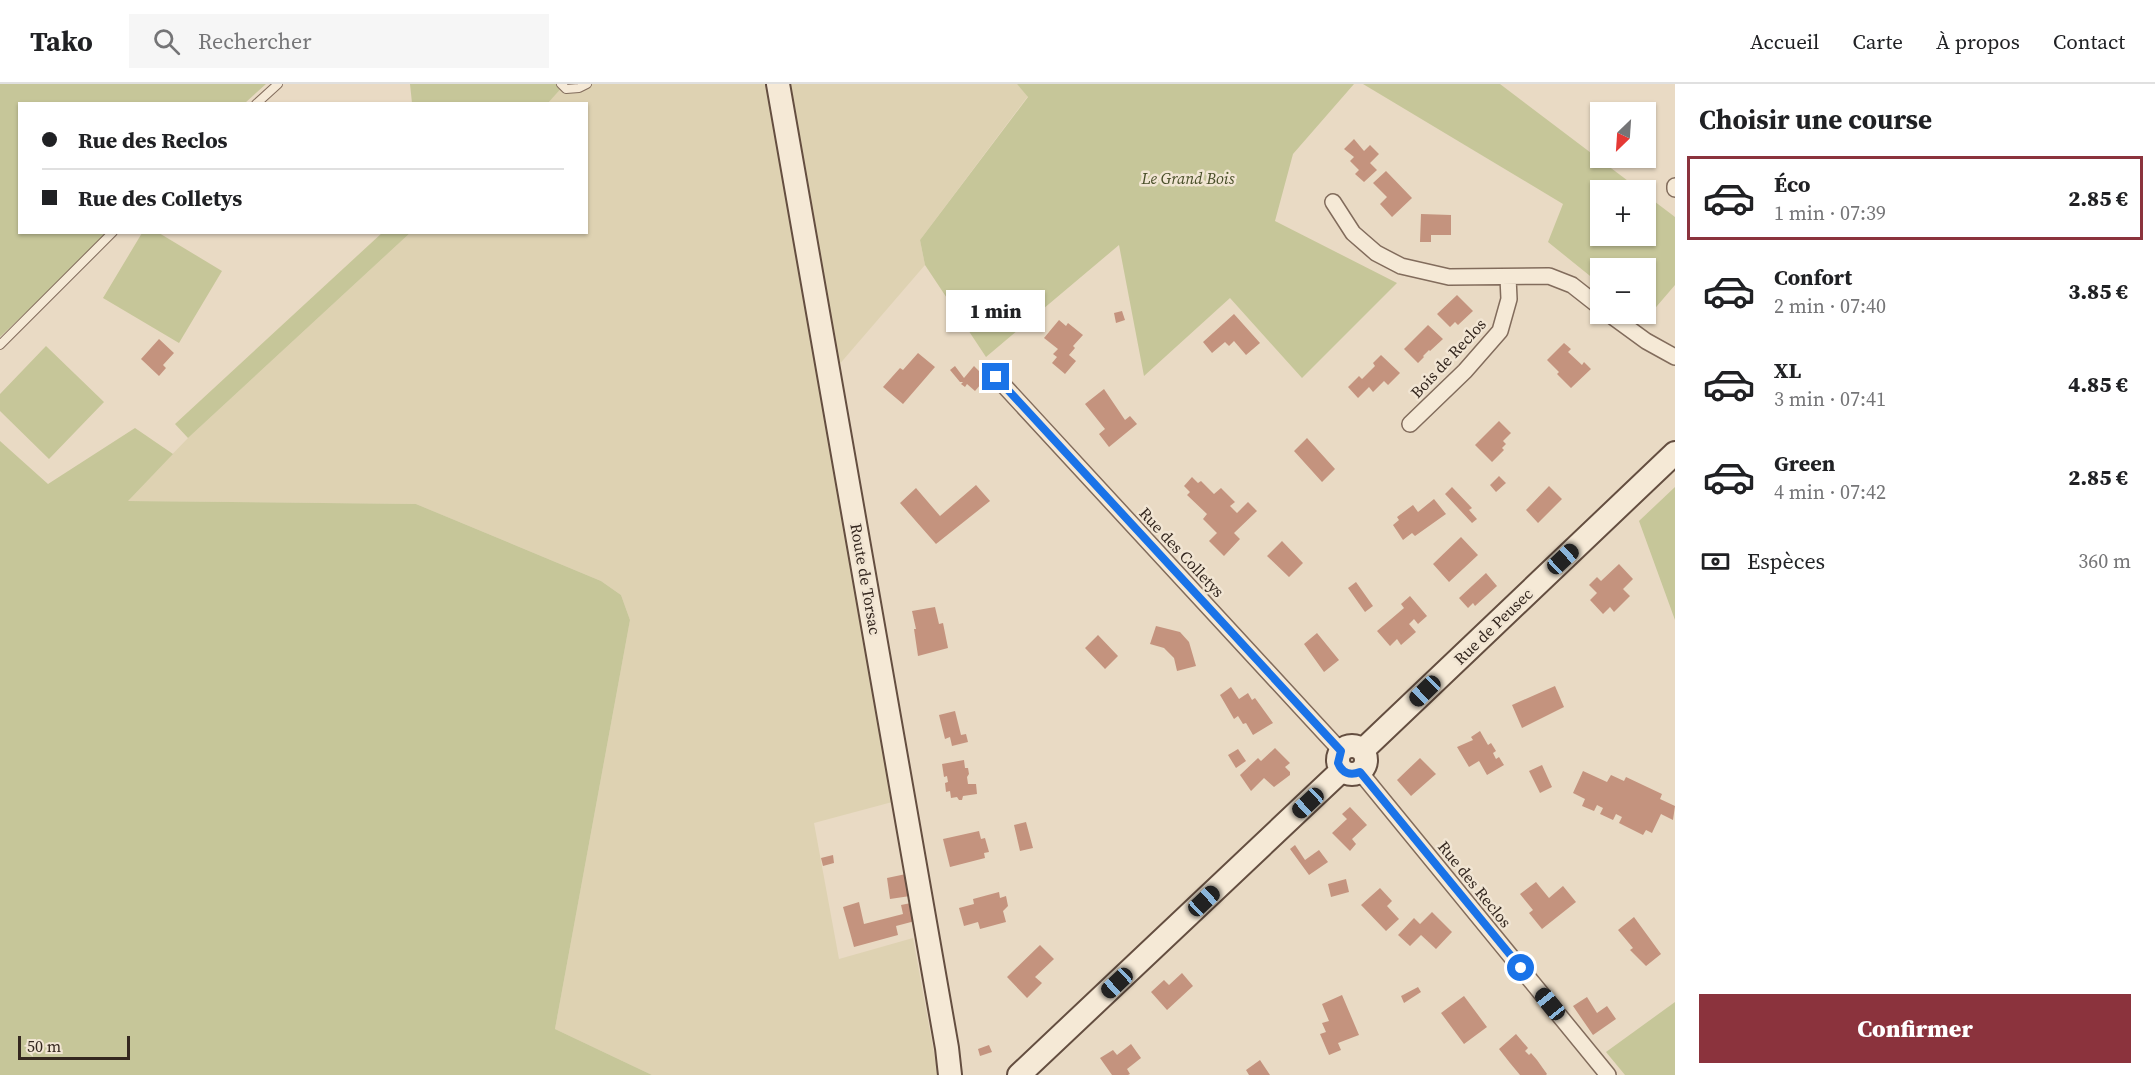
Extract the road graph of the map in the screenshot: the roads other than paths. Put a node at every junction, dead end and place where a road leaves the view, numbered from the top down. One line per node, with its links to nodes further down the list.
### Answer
1 (278, 84): 5 (lane)
2 (561, 84): 3 (lane)
3 (586, 84)
4 (778, 84): 17 (street, Route de Torsac)
5 (258, 102)
6 (1334, 202): 8 (street)
7 (111, 234): 11 (lane)
8 (1508, 277): 9 (street); 14 (street, Bois de Reclos)
9 (1590, 299)
10 (1623, 324): 12 (street)
11 (0, 345)
12 (1675, 357)
13 (996, 377): 16 (street, Rue des Colletys)
14 (1410, 424)
15 (1675, 453): 16 (street, Rue de Peusec)
16 (1352, 761): 18 (street, Rue de Peusec); 19 (street, Rue des Reclos)
17 (950, 1075)
18 (1019, 1075)
19 (1608, 1075)

